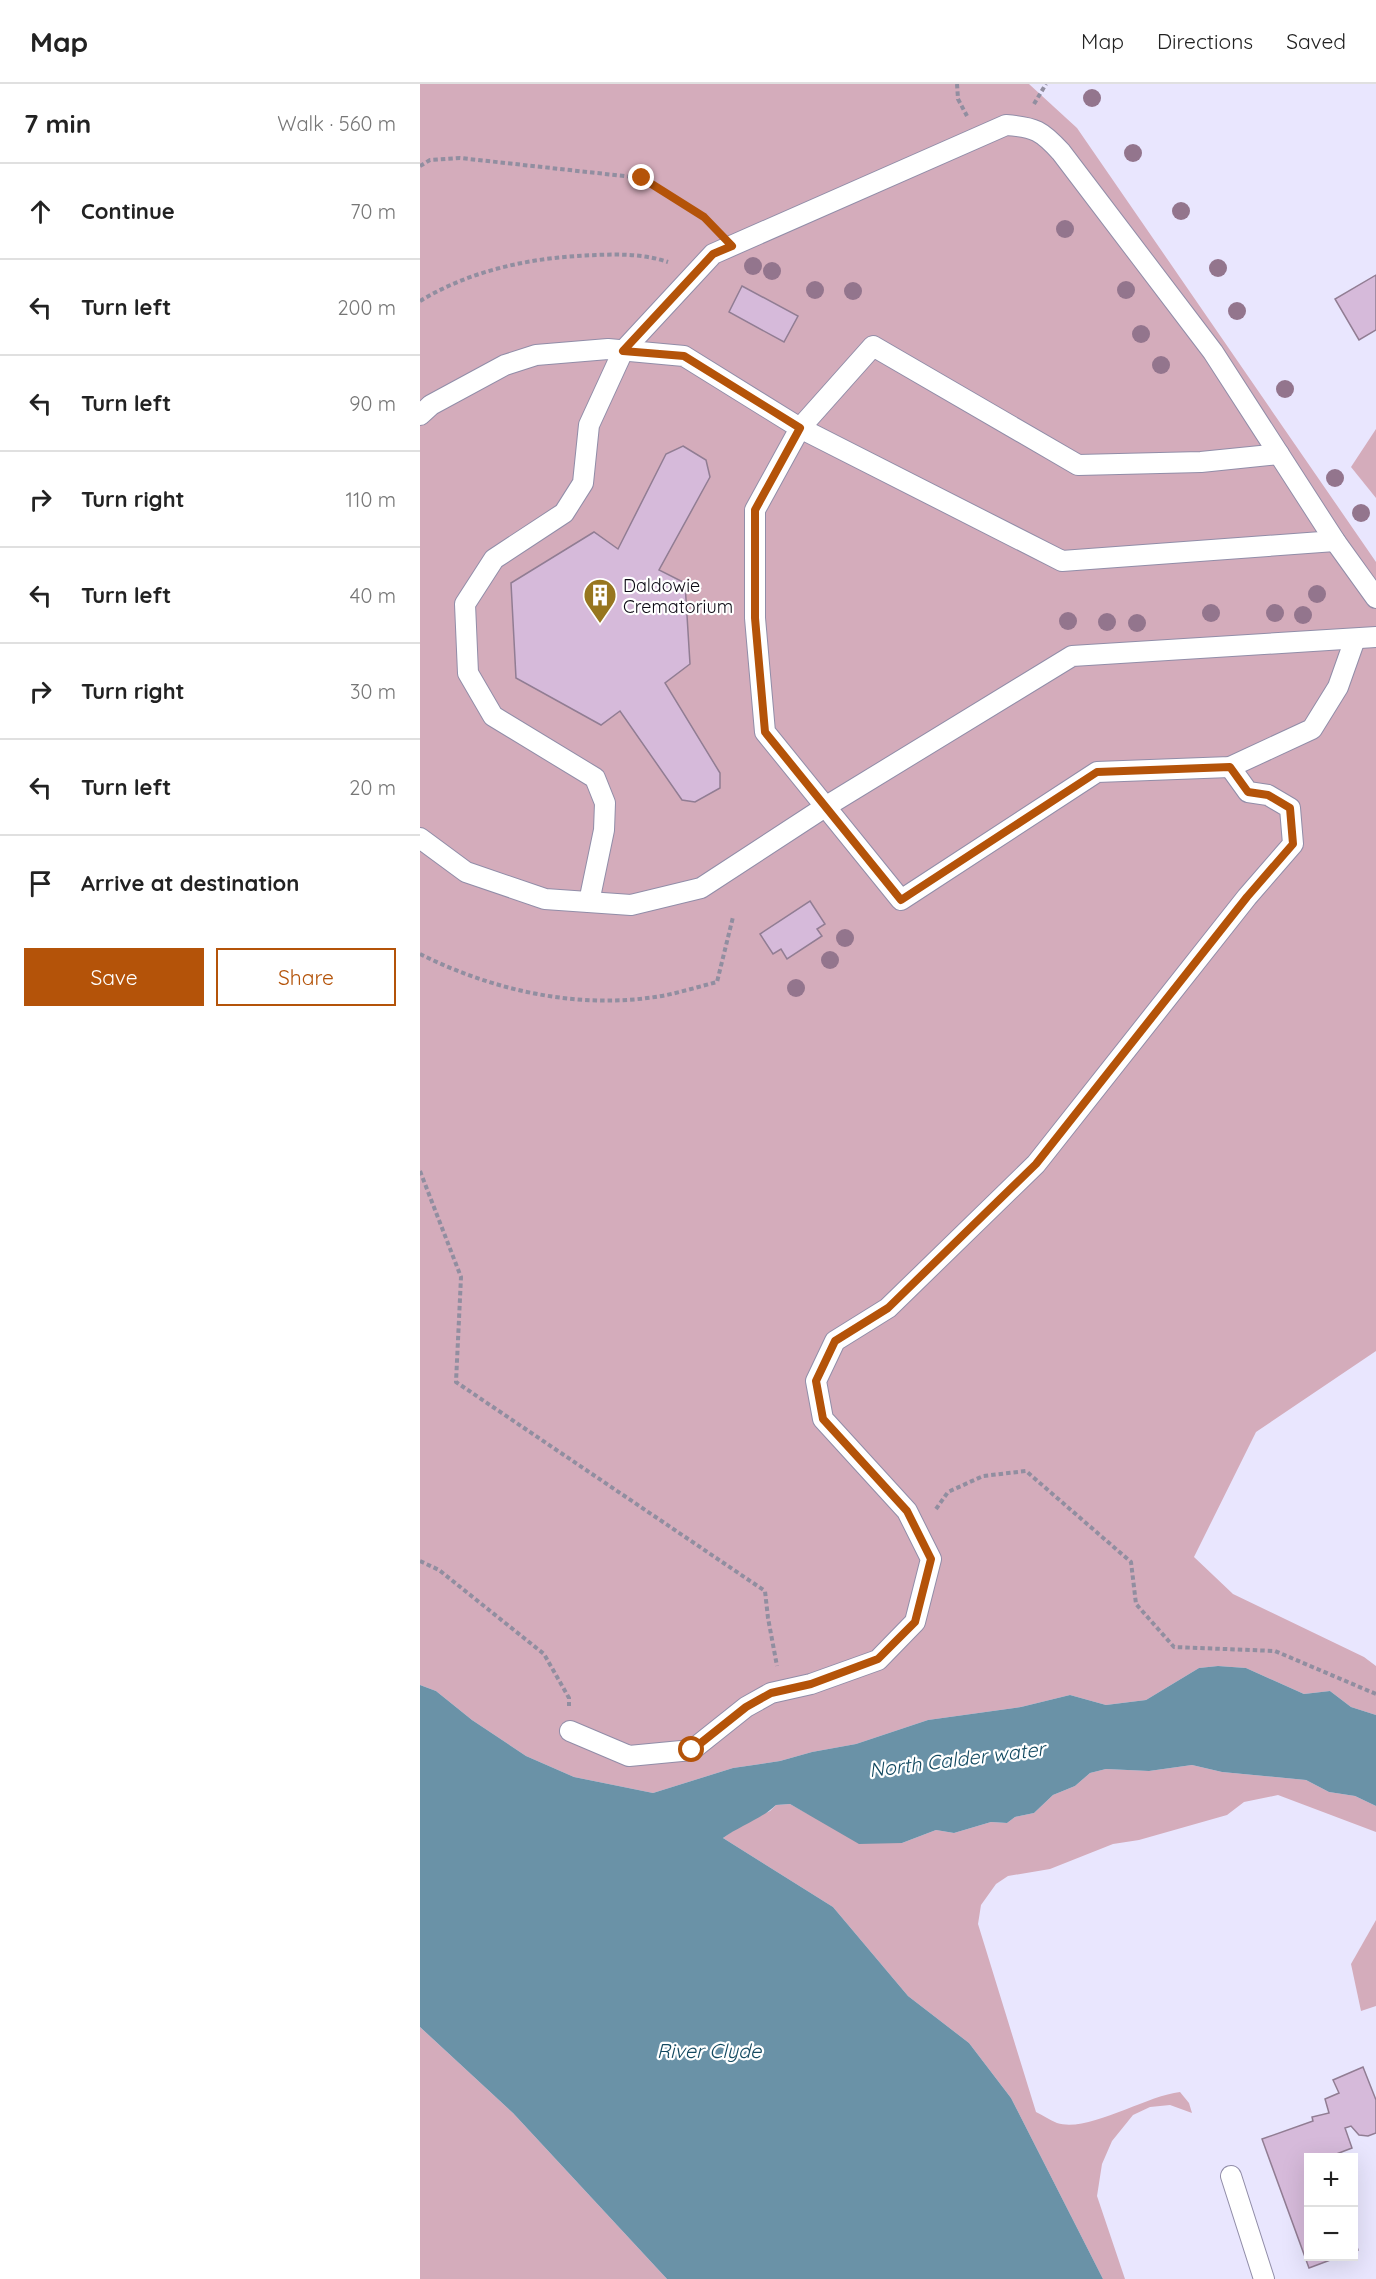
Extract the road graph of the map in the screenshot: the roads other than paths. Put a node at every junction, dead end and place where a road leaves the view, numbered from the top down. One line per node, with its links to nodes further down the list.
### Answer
1 (623, 351): 2 (lane); 3 (lane); 4 (lane); 12 (lane)
2 (420, 414)
3 (800, 428): 4 (lane); 5 (lane); 10 (lane)
4 (1279, 454): 5 (lane)
5 (1335, 541): 6 (lane)
6 (1376, 598)
7 (1376, 637): 8 (lane)
8 (1355, 639): 9 (lane); 10 (lane)
9 (1230, 767): 10 (lane); 13 (lane)
10 (825, 807): 12 (lane)
11 (420, 838): 12 (lane)
12 (589, 902)
13 (570, 1731)
14 (1231, 2176): 15 (lane)
15 (1264, 2279)

